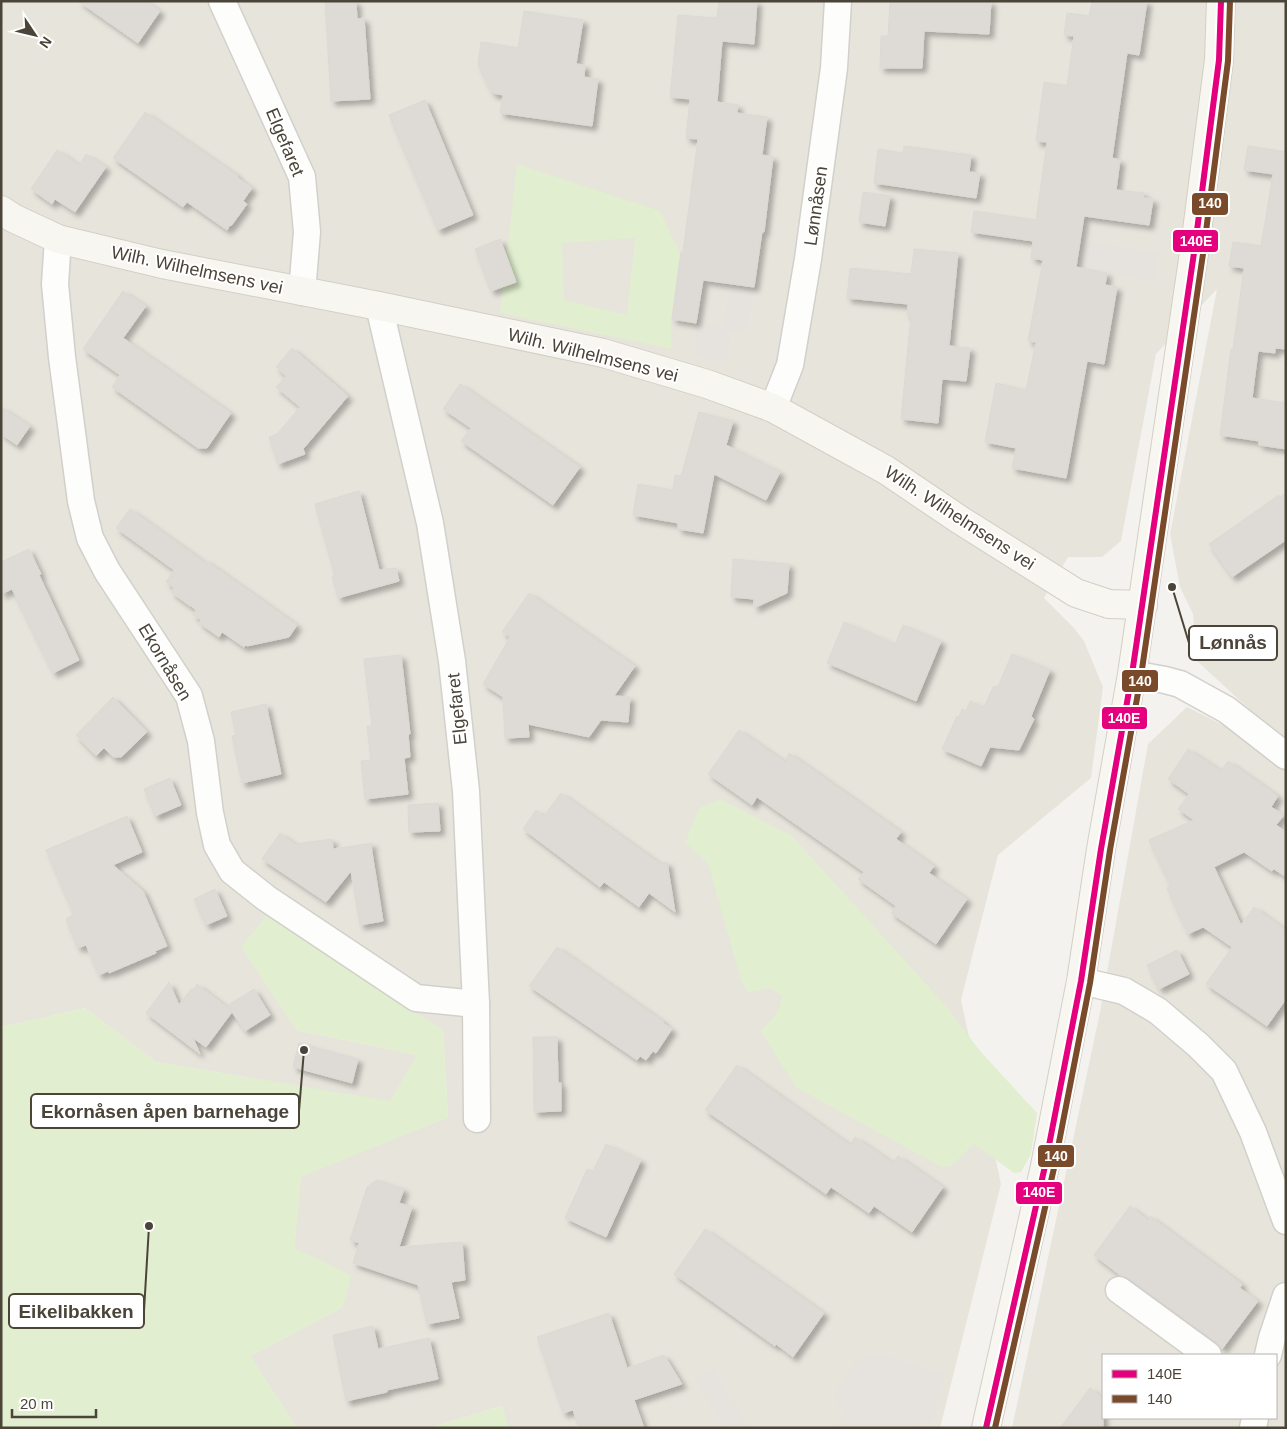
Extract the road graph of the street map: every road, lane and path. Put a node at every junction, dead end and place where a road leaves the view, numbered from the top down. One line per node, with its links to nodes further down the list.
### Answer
1 (222, 1): 6 (street, Elgefaret)
2 (838, 1): 8 (street, Lønnåsen)
3 (1221, 1): 9 (street)
4 (1, 210): 5 (street, Wilh. Wilhelmsens vei)
5 (58, 240): 6 (street, Wilh. Wilhelmsens vei); 13 (street, Ekornåsen)
6 (302, 292): 7 (street, Wilh. Wilhelmsens vei)
7 (379, 306): 8 (street, Wilh. Wilhelmsens vei); 13 (street, Elgefaret)
8 (773, 408): 9 (street, Wilh. Wilhelmsens vei)
9 (1143, 605): 10 (street)
10 (1132, 674): 11 (street); 12 (street)
11 (1286, 756)
12 (1081, 981): 15 (street); 20 (street)
13 (476, 1004): 14 (street, Elgefaret)
14 (476, 1119)
15 (1286, 1221)
16 (1119, 1290): 18 (street)
17 (1286, 1296): 19 (street)
18 (1207, 1354)
19 (1268, 1354)
20 (986, 1428)

